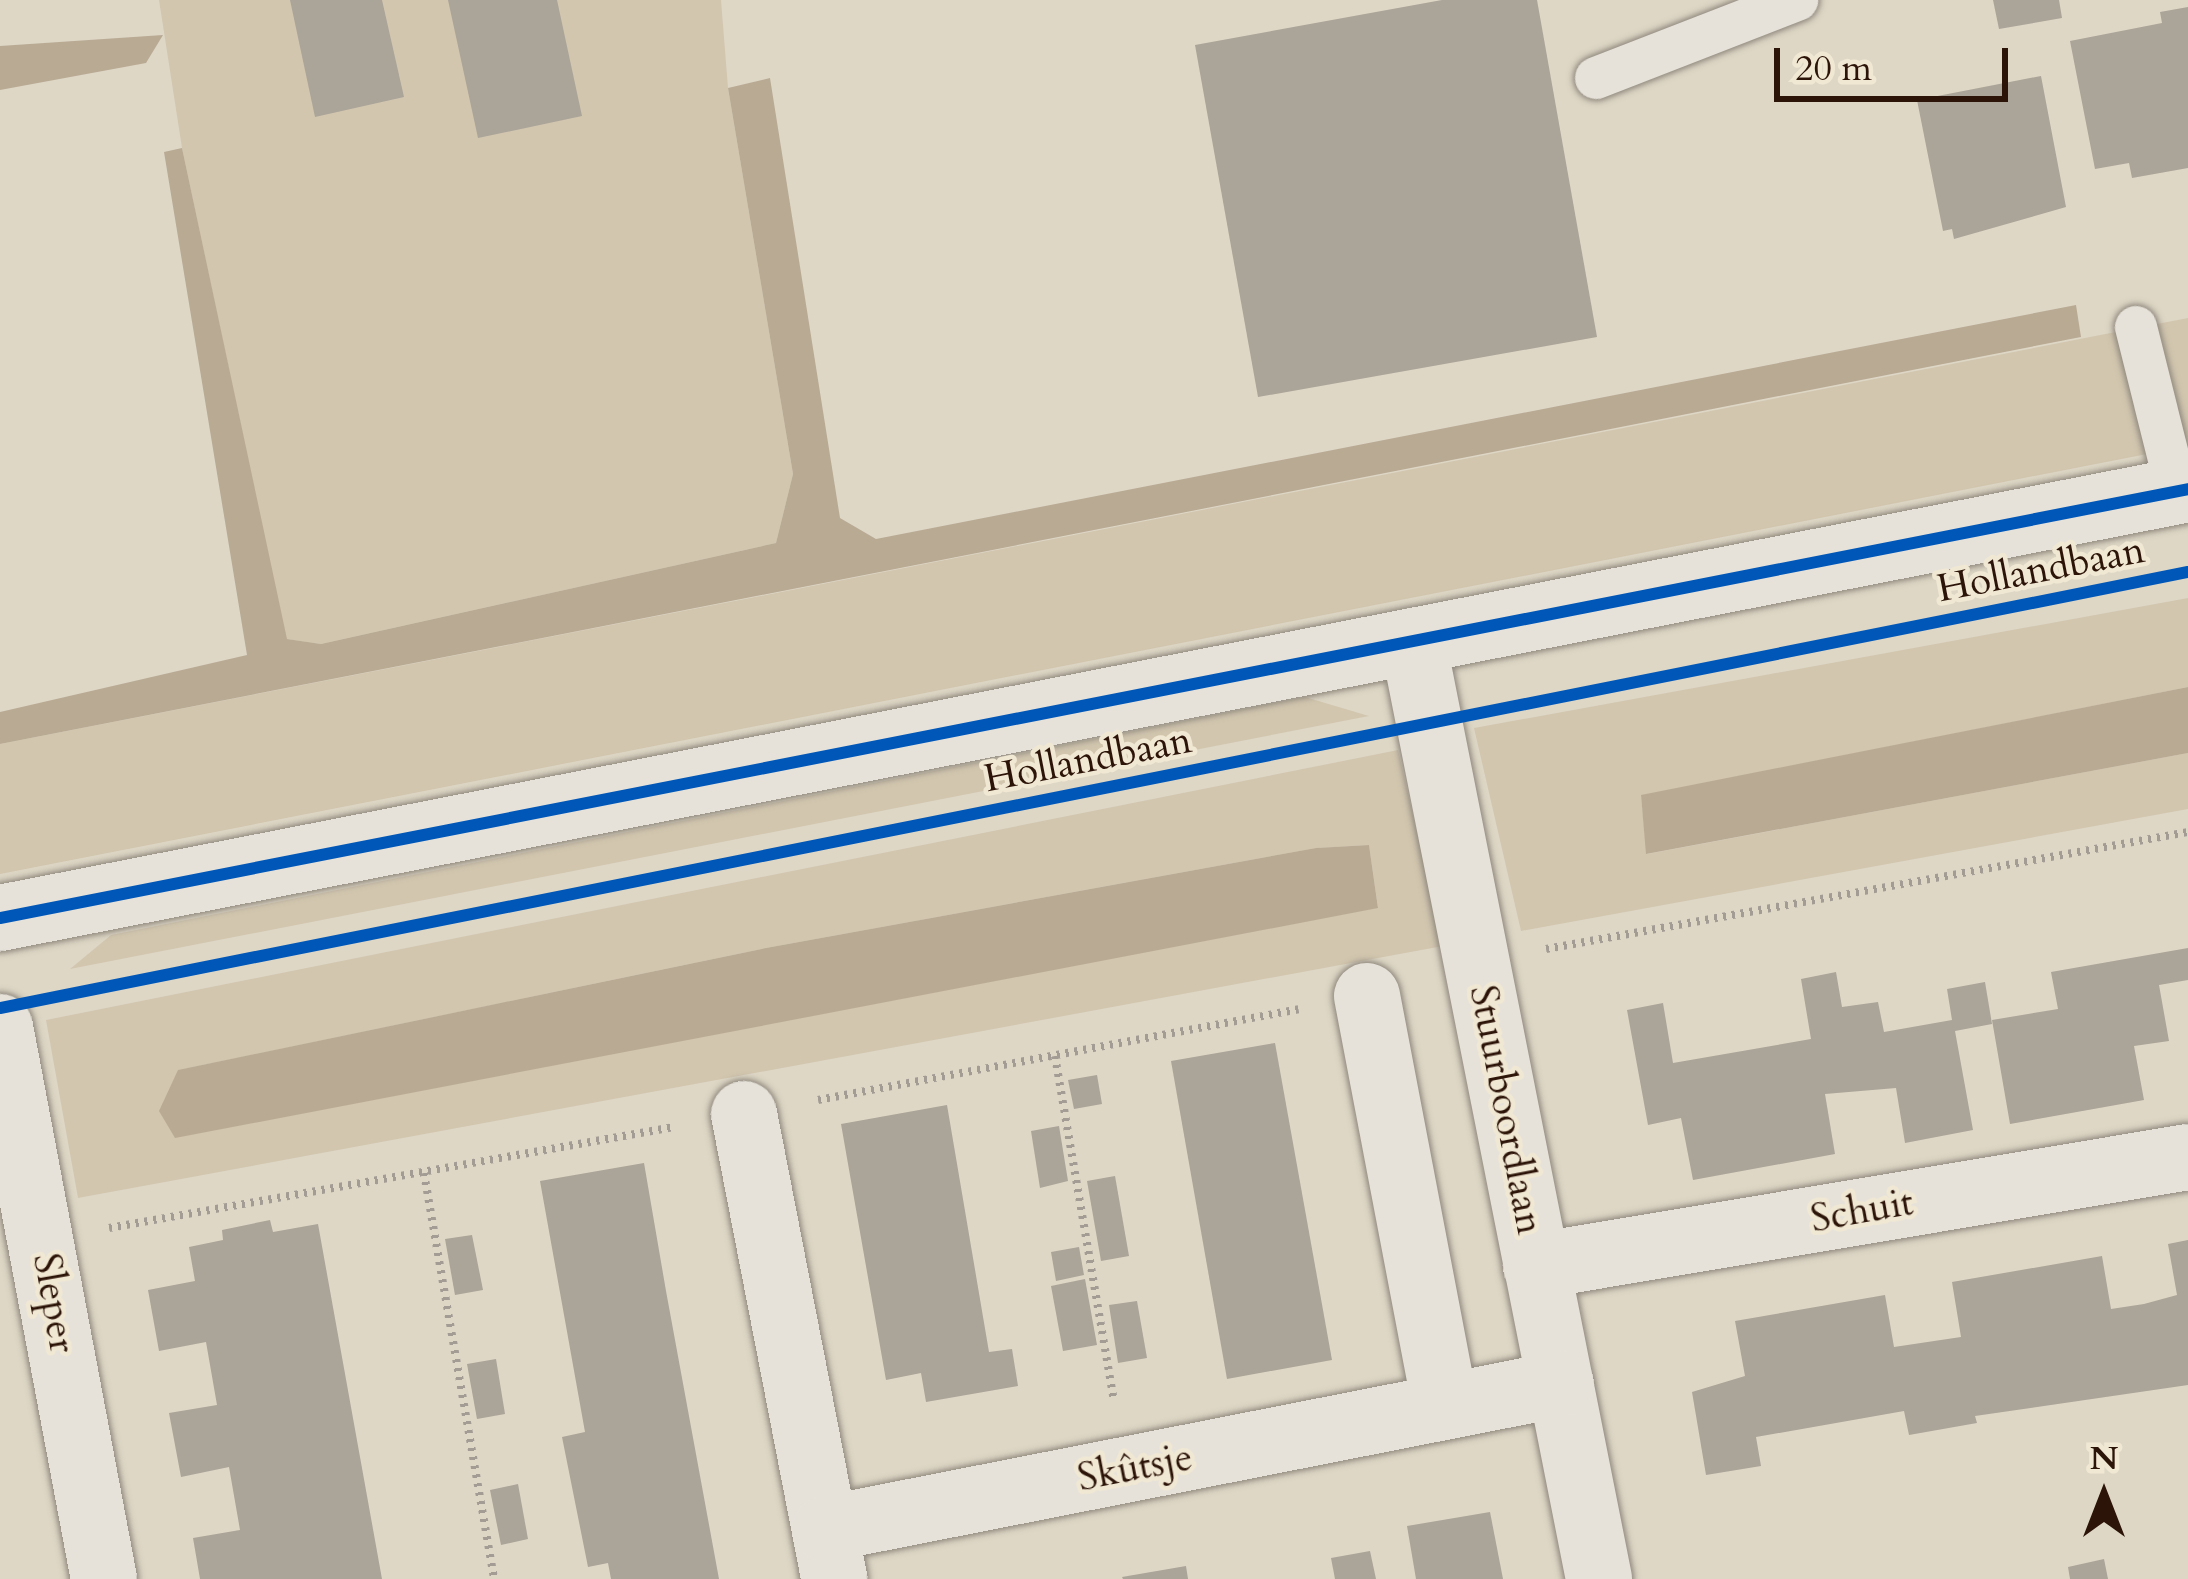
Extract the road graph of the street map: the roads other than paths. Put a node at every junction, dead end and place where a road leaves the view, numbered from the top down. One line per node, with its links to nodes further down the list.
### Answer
1 (1797, 0): 2 (lane)
2 (1596, 78)
3 (2136, 327): 4 (lane)
4 (2182, 490): 5 (street, Hollandbaan)
5 (1413, 641): 6 (street, Hollandbaan); 11 (street, Stuurboordlaan)
6 (0, 918)
7 (1367, 995): 13 (street)
8 (0, 1027): 15 (street, Sleper)
9 (744, 1114): 14 (street, Skûtsje)
10 (2188, 1157): 11 (street, Schuit)
11 (1536, 1266): 12 (street, Stuurboordlaan)
12 (1561, 1384): 13 (street, Skûtsje); 16 (street, Stuurboordlaan)
13 (1444, 1406): 14 (street, Skûtsje)
14 (830, 1554)
15 (104, 1579)
16 (1599, 1579)

